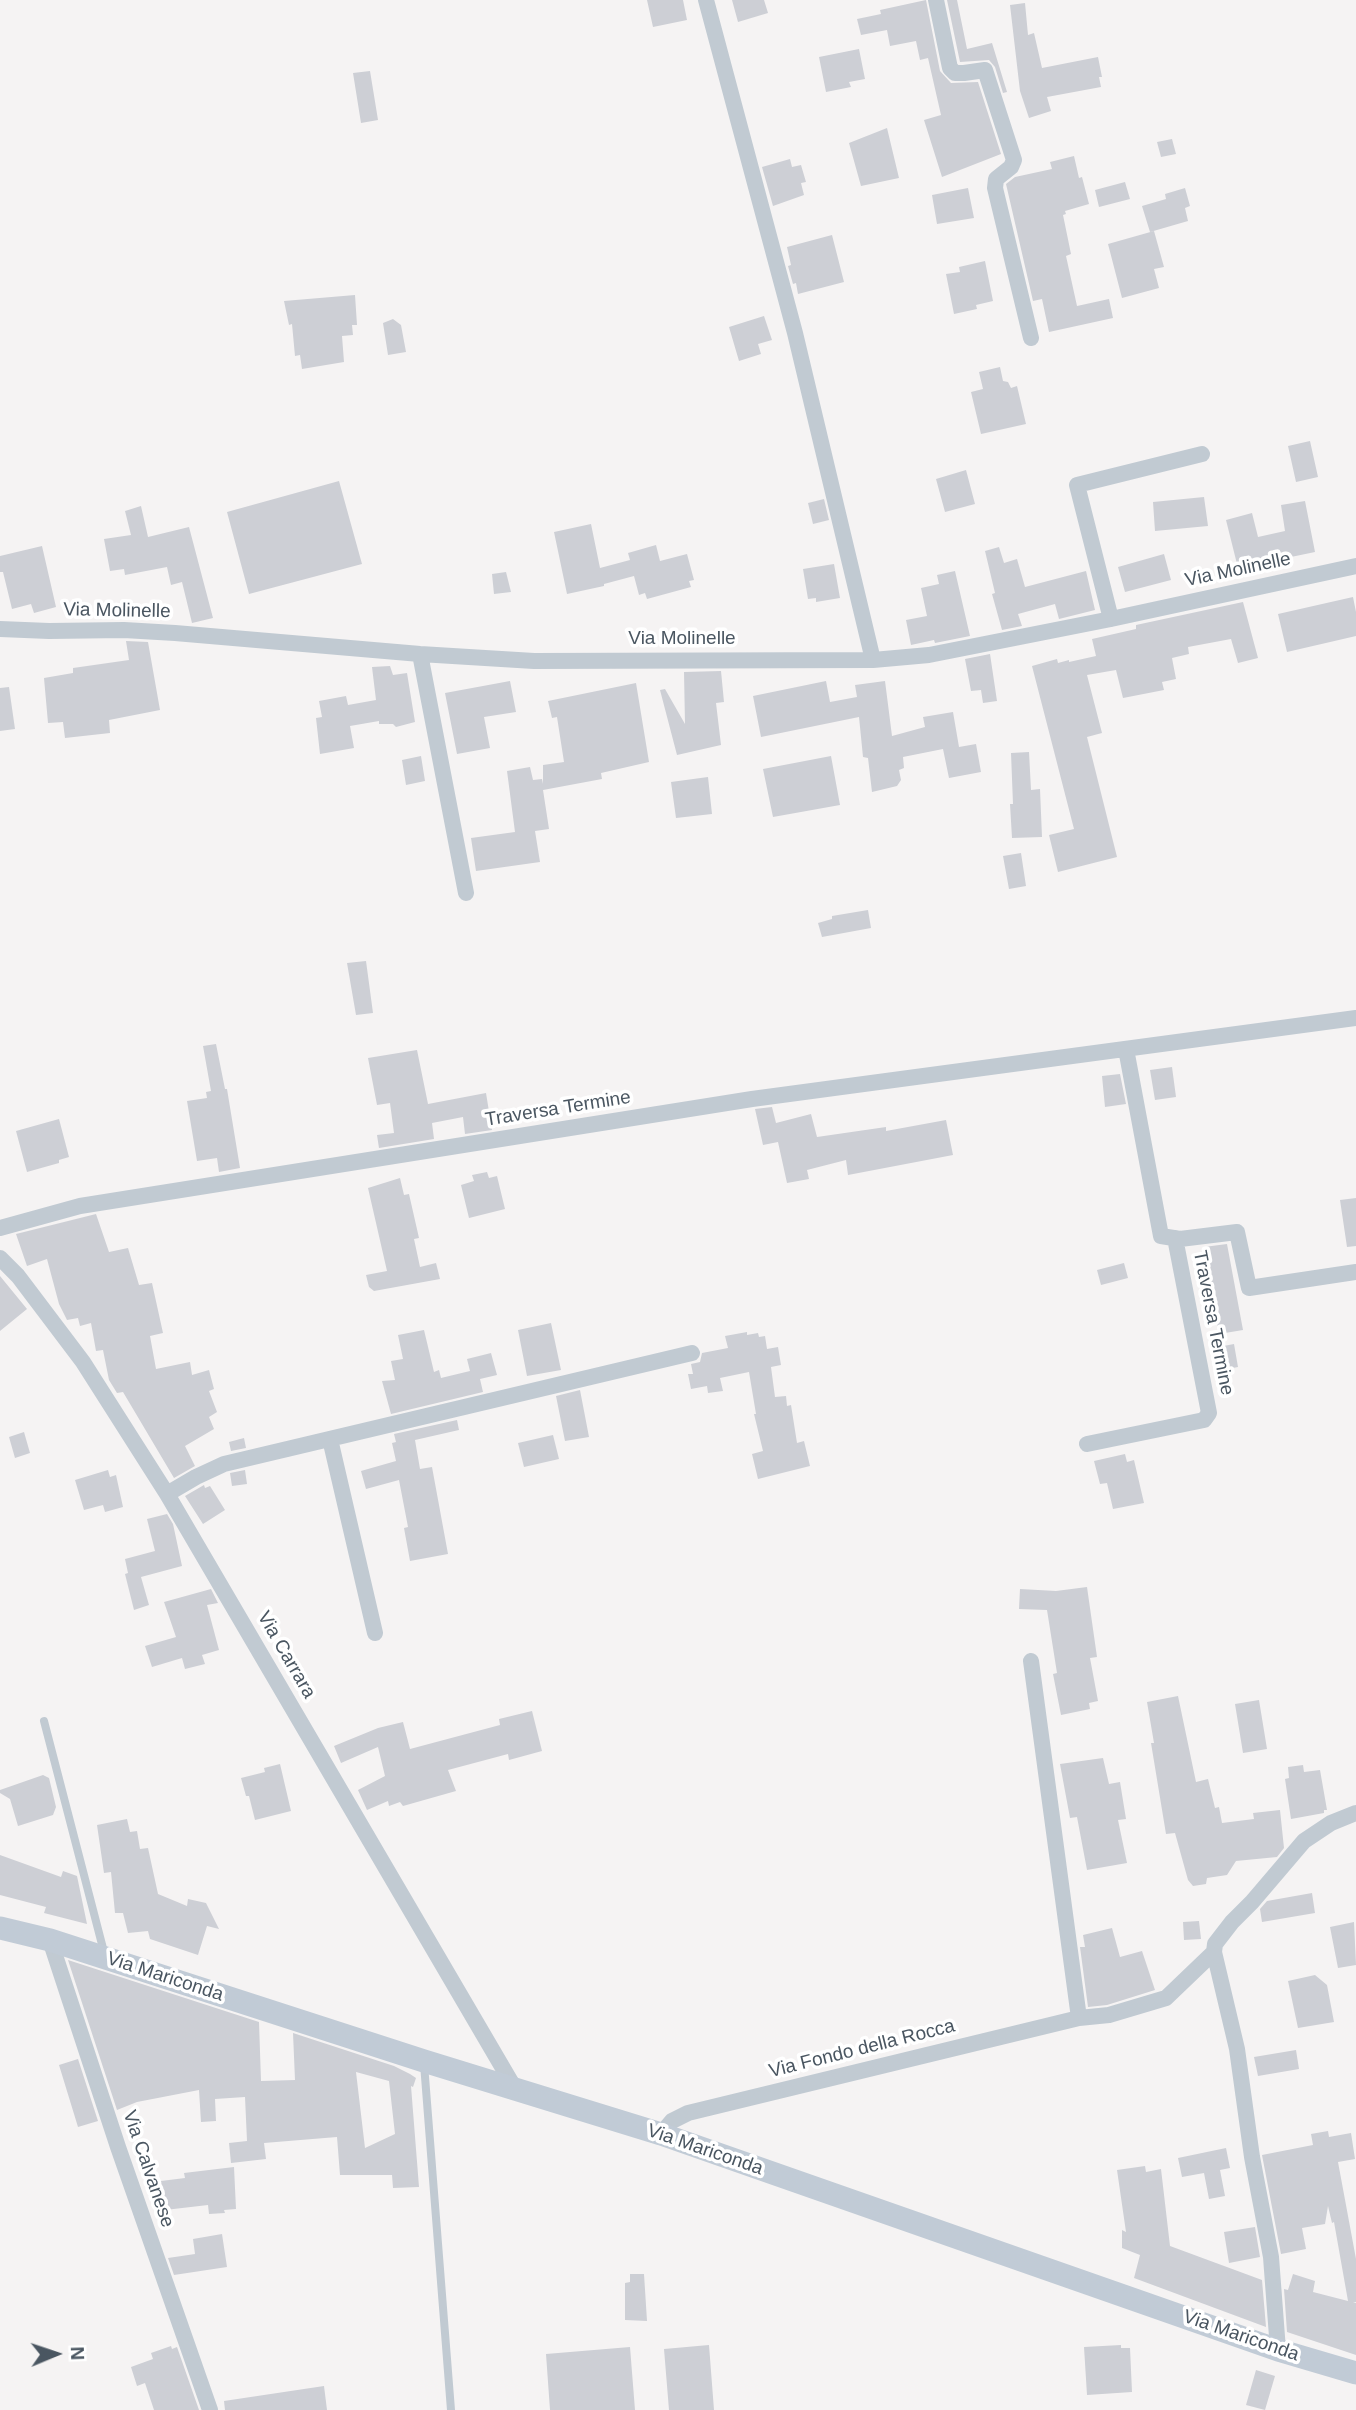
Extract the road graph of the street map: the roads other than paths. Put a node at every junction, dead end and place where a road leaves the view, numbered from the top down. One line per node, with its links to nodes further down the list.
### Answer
1 (706, 0): 9 (street)
2 (936, 0): 3 (street)
3 (1031, 338)
4 (1202, 454): 6 (street)
5 (1356, 566): 6 (street, Via Molinelle)
6 (1111, 619): 9 (street, Via Molinelle)
7 (0, 629): 8 (street, Via Molinelle)
8 (420, 654): 9 (street, Via Molinelle); 10 (street)
9 (873, 660)
10 (466, 893)
11 (1356, 1018): 12 (street, Traversa Termine)
12 (1126, 1049): 13 (street, Traversa Termine); 14 (street, Traversa Termine)
13 (0, 1228)
14 (1175, 1238): 16 (street, Traversa Termine); 19 (street, Traversa Termine)
15 (0, 1258): 20 (street, Via Carrara)
16 (1356, 1272)
17 (692, 1353): 18 (street)
18 (330, 1439): 20 (street); 21 (street)
19 (1087, 1444)
20 (167, 1494): 31 (street, Via Carrara)
21 (375, 1633)
22 (1031, 1661): 29 (street)
23 (44, 1721): 28 (lane)
24 (1356, 1813): 27 (street, Via Fondo della Rocca)
25 (0, 1928): 26 (street, Via Mariconda)
26 (50, 1940): 28 (street, Via Mariconda); 35 (street, Via Calvanese)
27 (1214, 1952): 29 (street, Via Fondo della Rocca); 33 (street)
28 (106, 1958): 30 (street, Via Mariconda)
29 (1079, 2018): 32 (street, Via Fondo della Rocca)
30 (424, 2062): 31 (street, Via Mariconda); 36 (lane)
31 (514, 2087): 32 (street, Via Mariconda)
32 (660, 2134): 33 (street, Via Mariconda)
33 (1278, 2350): 34 (street, Via Mariconda)
34 (1356, 2373)
35 (210, 2410)
36 (451, 2410)

